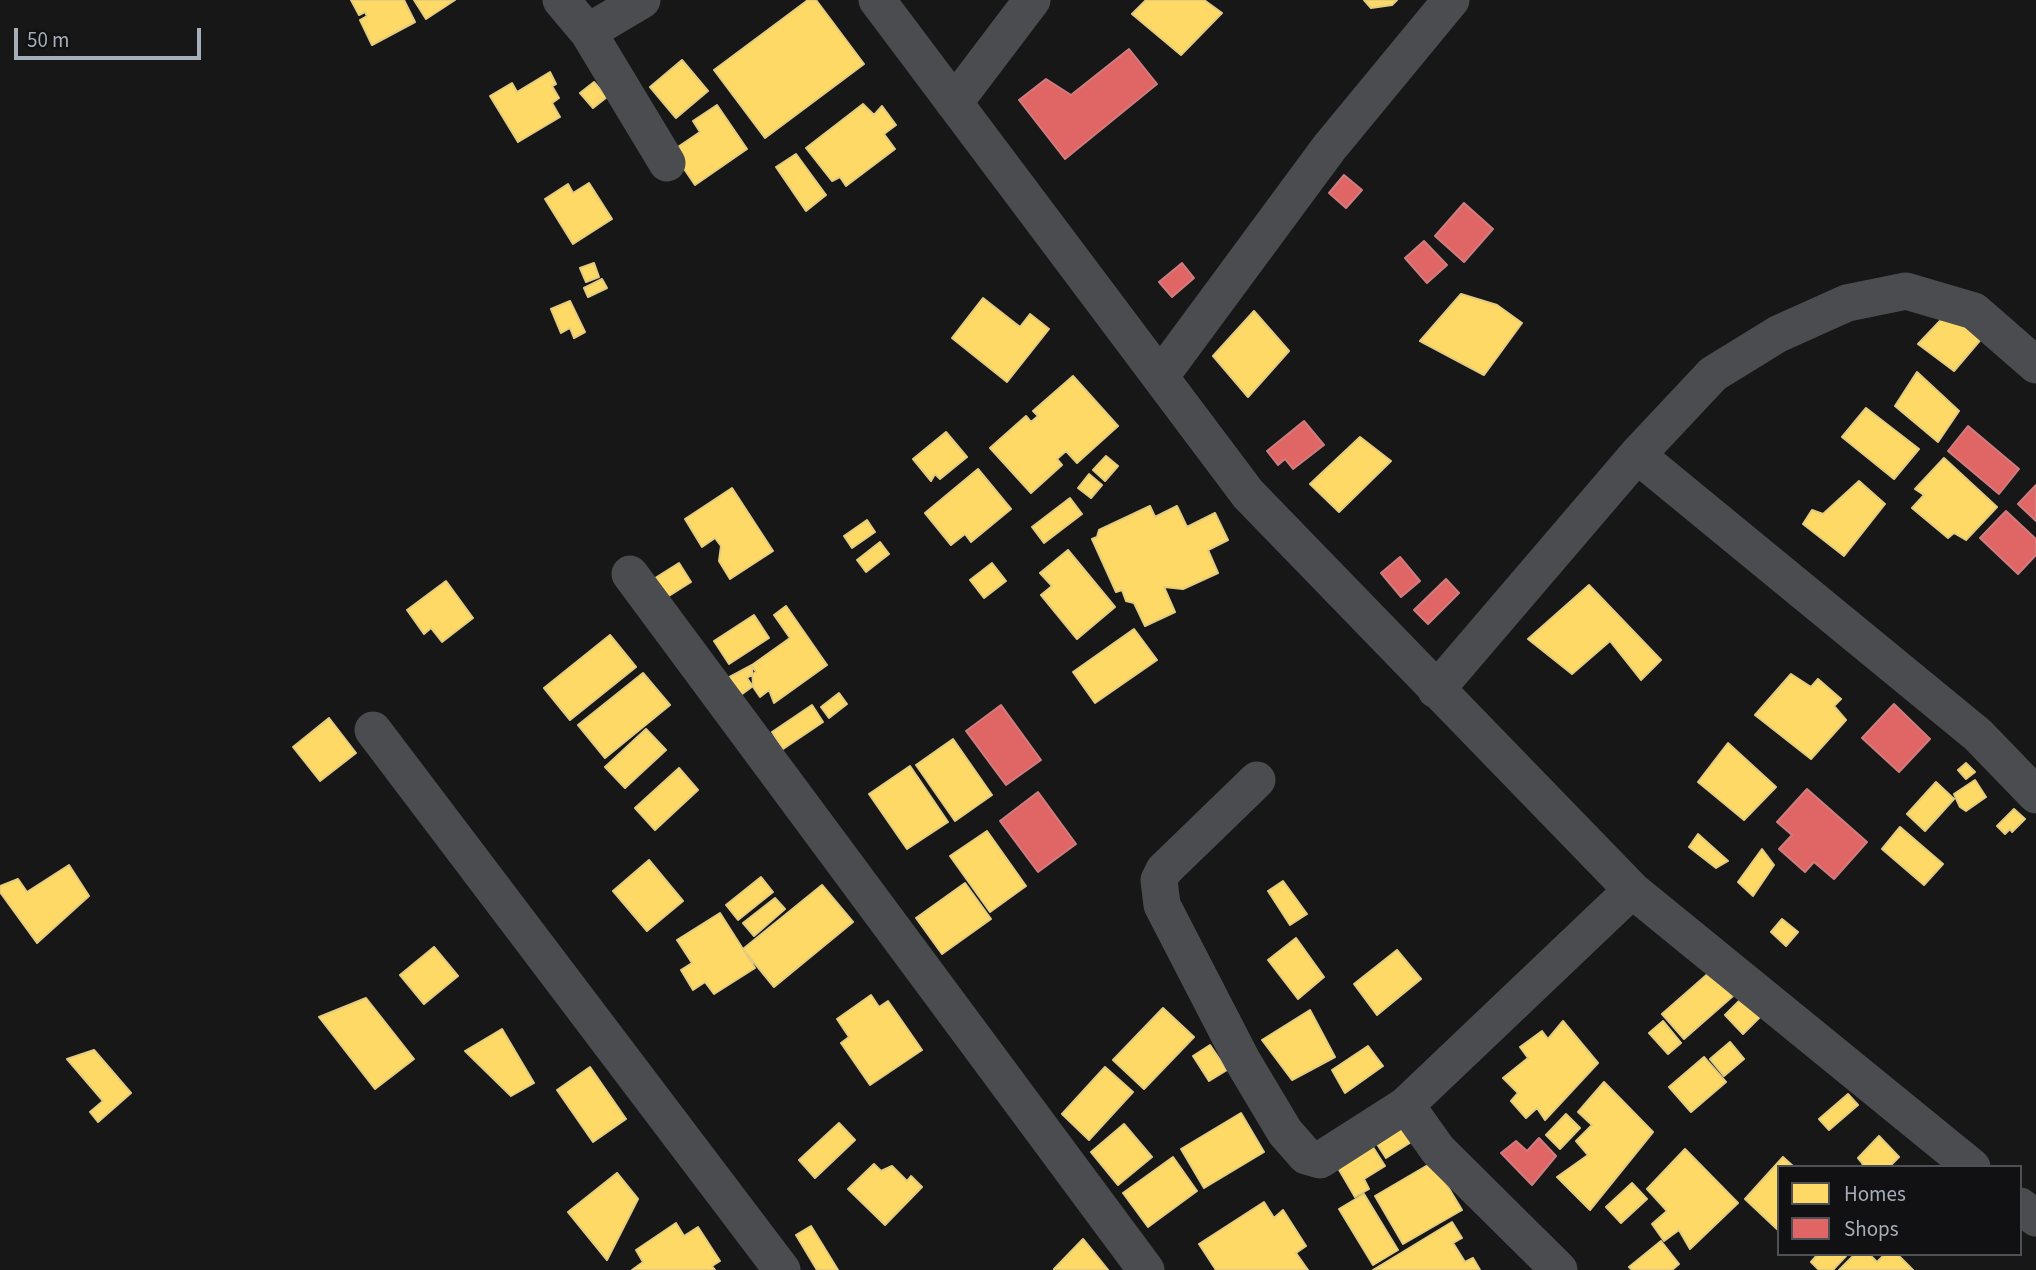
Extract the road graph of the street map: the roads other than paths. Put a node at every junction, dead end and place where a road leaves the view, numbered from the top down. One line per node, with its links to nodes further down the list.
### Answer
1 (561, 0): 6 (street)
2 (642, 0): 6 (street)
3 (877, 0): 7 (street)
4 (1032, 0): 7 (street)
5 (1451, 0): 10 (street)
6 (588, 32): 8 (street)
7 (954, 103): 10 (street)
8 (667, 163)
9 (2036, 365): 11 (street)
10 (1160, 377): 13 (street)
11 (1637, 455): 13 (street); 16 (street)
12 (630, 574): 21 (street)
13 (1436, 690): 17 (street)
14 (373, 730): 20 (street)
15 (1257, 780): 18 (street)
16 (2036, 795)
17 (1632, 890): 18 (street); 19 (street)
18 (1406, 1105): 22 (street)
19 (1970, 1165)
20 (782, 1270)
21 (1146, 1270)
22 (1559, 1270)

